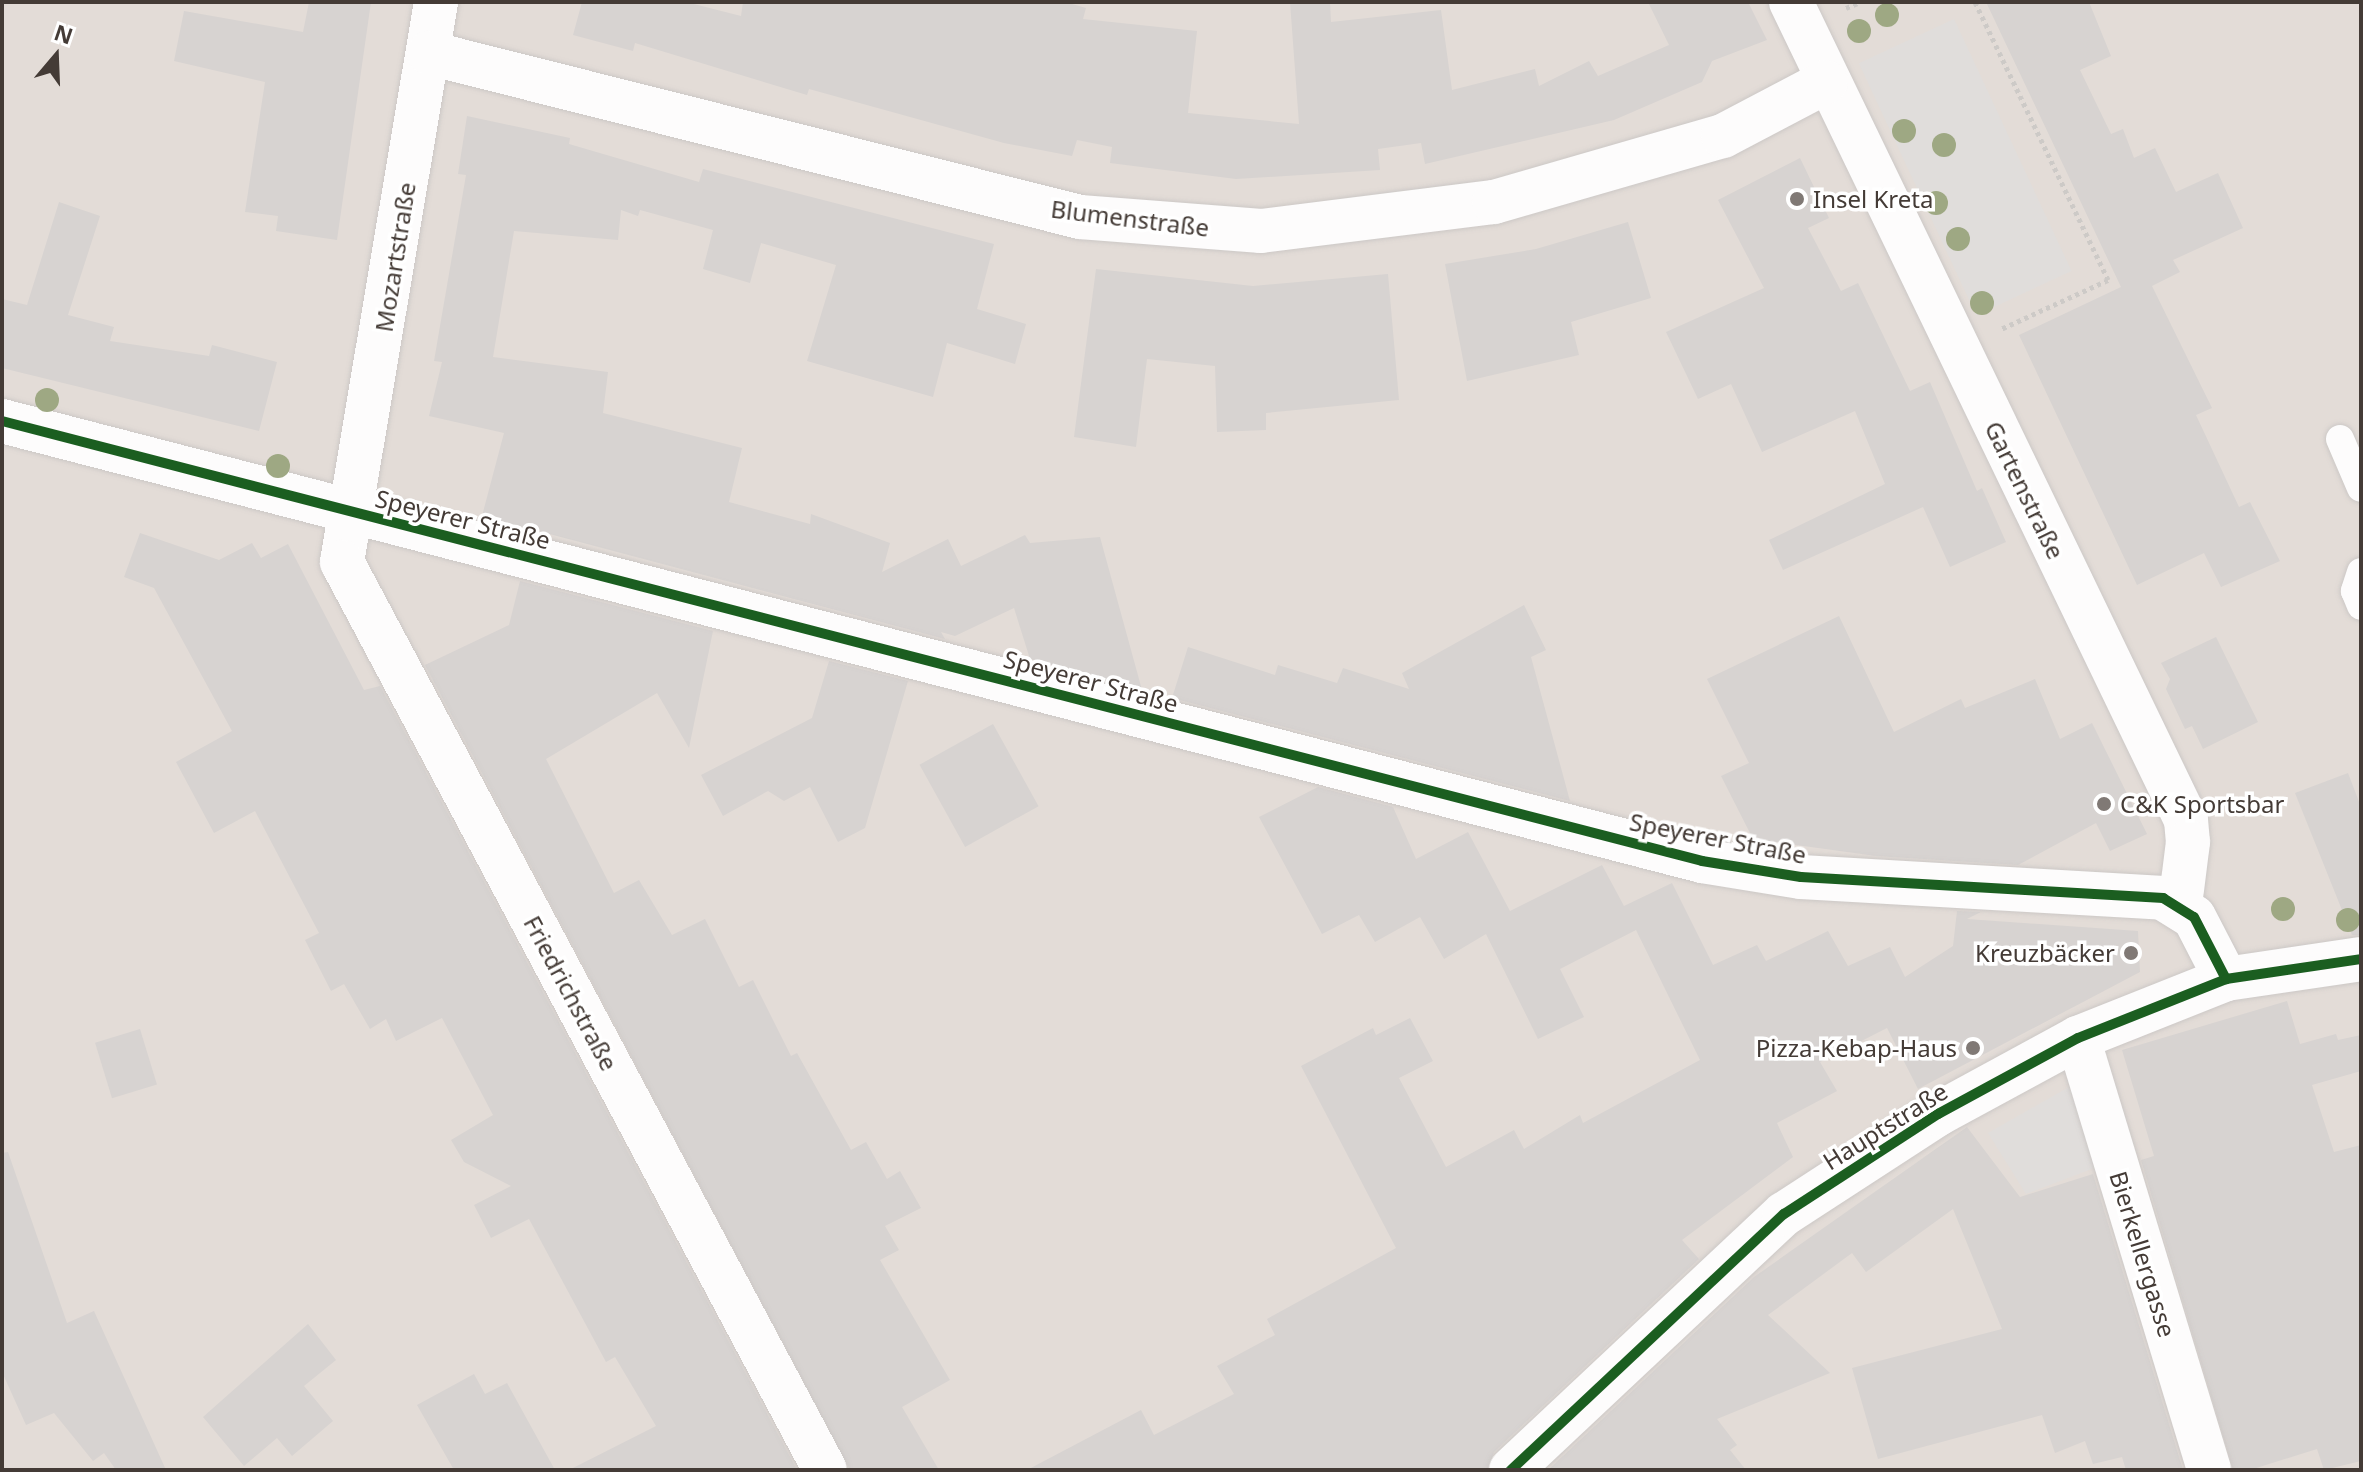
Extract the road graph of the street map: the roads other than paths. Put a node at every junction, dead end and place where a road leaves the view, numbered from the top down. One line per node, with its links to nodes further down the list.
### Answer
1 (436, 2): 3 (street, Mozartstraße)
2 (1791, 2): 4 (street, Gartenstraße)
3 (429, 53): 4 (street, Blumenstraße); 8 (street, Mozartstraße)
4 (1826, 82): 11 (street, Gartenstraße)
5 (2, 421): 8 (street, Speyerer Straße)
6 (2340, 439): 7 (lane)
7 (2361, 488)
8 (352, 511): 11 (street, Speyerer Straße); 15 (street, Friedrichstraße)
9 (2361, 572): 10 (lane)
10 (2361, 606)
11 (2180, 905): 13 (street)
12 (2361, 959): 13 (street, Hauptstraße)
13 (2226, 979): 14 (street, Hauptstraße)
14 (2078, 1038): 16 (street, Hauptstraße); 17 (street, Bierkellergasse)
15 (825, 1470)
16 (1511, 1470)
17 (2209, 1470)

